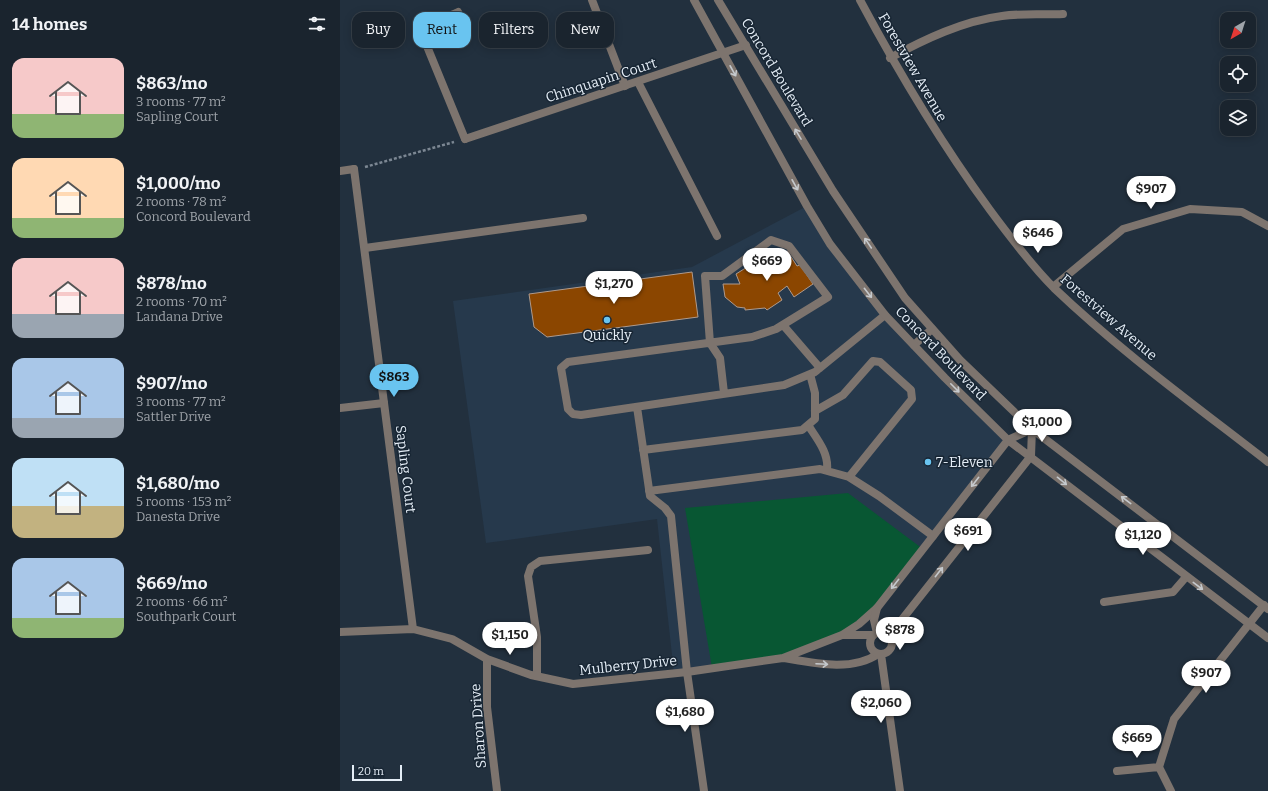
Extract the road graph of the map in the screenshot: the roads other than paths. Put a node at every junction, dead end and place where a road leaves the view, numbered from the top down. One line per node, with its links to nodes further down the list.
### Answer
1 (592, 0): 11 (street)
2 (694, 0): 8 (street, Concord Boulevard)
3 (718, 0): 6 (street, Concord Boulevard)
4 (860, 0): 9 (street, Forestview Avenue)
5 (1063, 14): 9 (street)
6 (746, 45): 8 (street, Chinquapin Court); 20 (street, Concord Boulevard, one-way to 6)
7 (428, 48): 11 (street, Chinquapin Court)
8 (724, 53): 10 (street, Chinquapin Court); 18 (street, Concord Boulevard, one-way to 18)
9 (890, 58): 17 (street, Forestview Avenue)
10 (638, 82): 11 (street, Chinquapin Court); 15 (street)
11 (625, 86)
12 (340, 171): 16 (street, Sapling Court)
13 (583, 218): 16 (street)
14 (1268, 226): 17 (street)
15 (717, 236)
16 (365, 248): 26 (street, Sapling Court)
17 (1053, 287): 35 (street, Forestview Avenue)
18 (885, 314): 22 (street, Concord Boulevard); 23 (street)
19 (783, 325): 21 (street); 21 (street); 23 (street)
20 (932, 329): 22 (street); 31 (street, Concord Boulevard)
21 (710, 343): 25 (street); 27 (street)
22 (914, 345): 32 (street, Concord Boulevard, one-way to 32)
23 (820, 368): 24 (street)
24 (810, 374): 25 (street); 29 (street)
25 (724, 393): 27 (street)
26 (384, 403): 28 (street); 46 (street, Sapling Court)
27 (637, 407): 33 (street)
28 (340, 408)
29 (815, 411): 30 (street); 37 (street)
30 (808, 425): 33 (street); 36 (street)
31 (1032, 429): 32 (street); 34 (street); 43 (street, Concord Boulevard, one-way to 31)
32 (1008, 440): 34 (street, Concord Boulevard); 39 (street, Mulberry Drive, one-way to 39)
33 (643, 450): 38 (street)
34 (1031, 456): 41 (street, Concord Boulevard, one-way to 41); 50 (street, one-way to 34)
35 (1268, 462)
36 (826, 470): 37 (street); 38 (street)
37 (849, 477): 39 (street)
38 (649, 490): 55 (street)
39 (933, 536): 44 (street, Mulberry Drive, one-way to 44)
40 (648, 550): 56 (street)
41 (1186, 577): 42 (street); 45 (street, Concord Boulevard, one-way to 45)
42 (1104, 602)
43 (1266, 607): 45 (street)
44 (877, 608): 48 (street); 49 (street, Mulberry Drive)
45 (1248, 624): 51 (street, Concord Boulevard); 57 (street)
46 (413, 629): 47 (street, Mulberry Drive); 54 (street, Mulberry Drive)
47 (340, 632)
48 (875, 634): 49 (street, Mulberry Drive); 50 (street); 52 (street)
49 (842, 635): 53 (street, Mulberry Drive)
50 (889, 636): 52 (street)
51 (1268, 638)
52 (880, 654): 53 (street, Mulberry Drive, one-way to 52); 61 (street)
53 (784, 658): 55 (street, Mulberry Drive)
54 (487, 659): 56 (street, Mulberry Drive); 59 (street, Sharon Drive)
55 (687, 672): 56 (street, Mulberry Drive); 60 (street)
56 (537, 676)
57 (1159, 767): 58 (street); 62 (street)
58 (1117, 771)
59 (497, 791)
60 (704, 791)
61 (900, 791)
62 (1171, 791)

